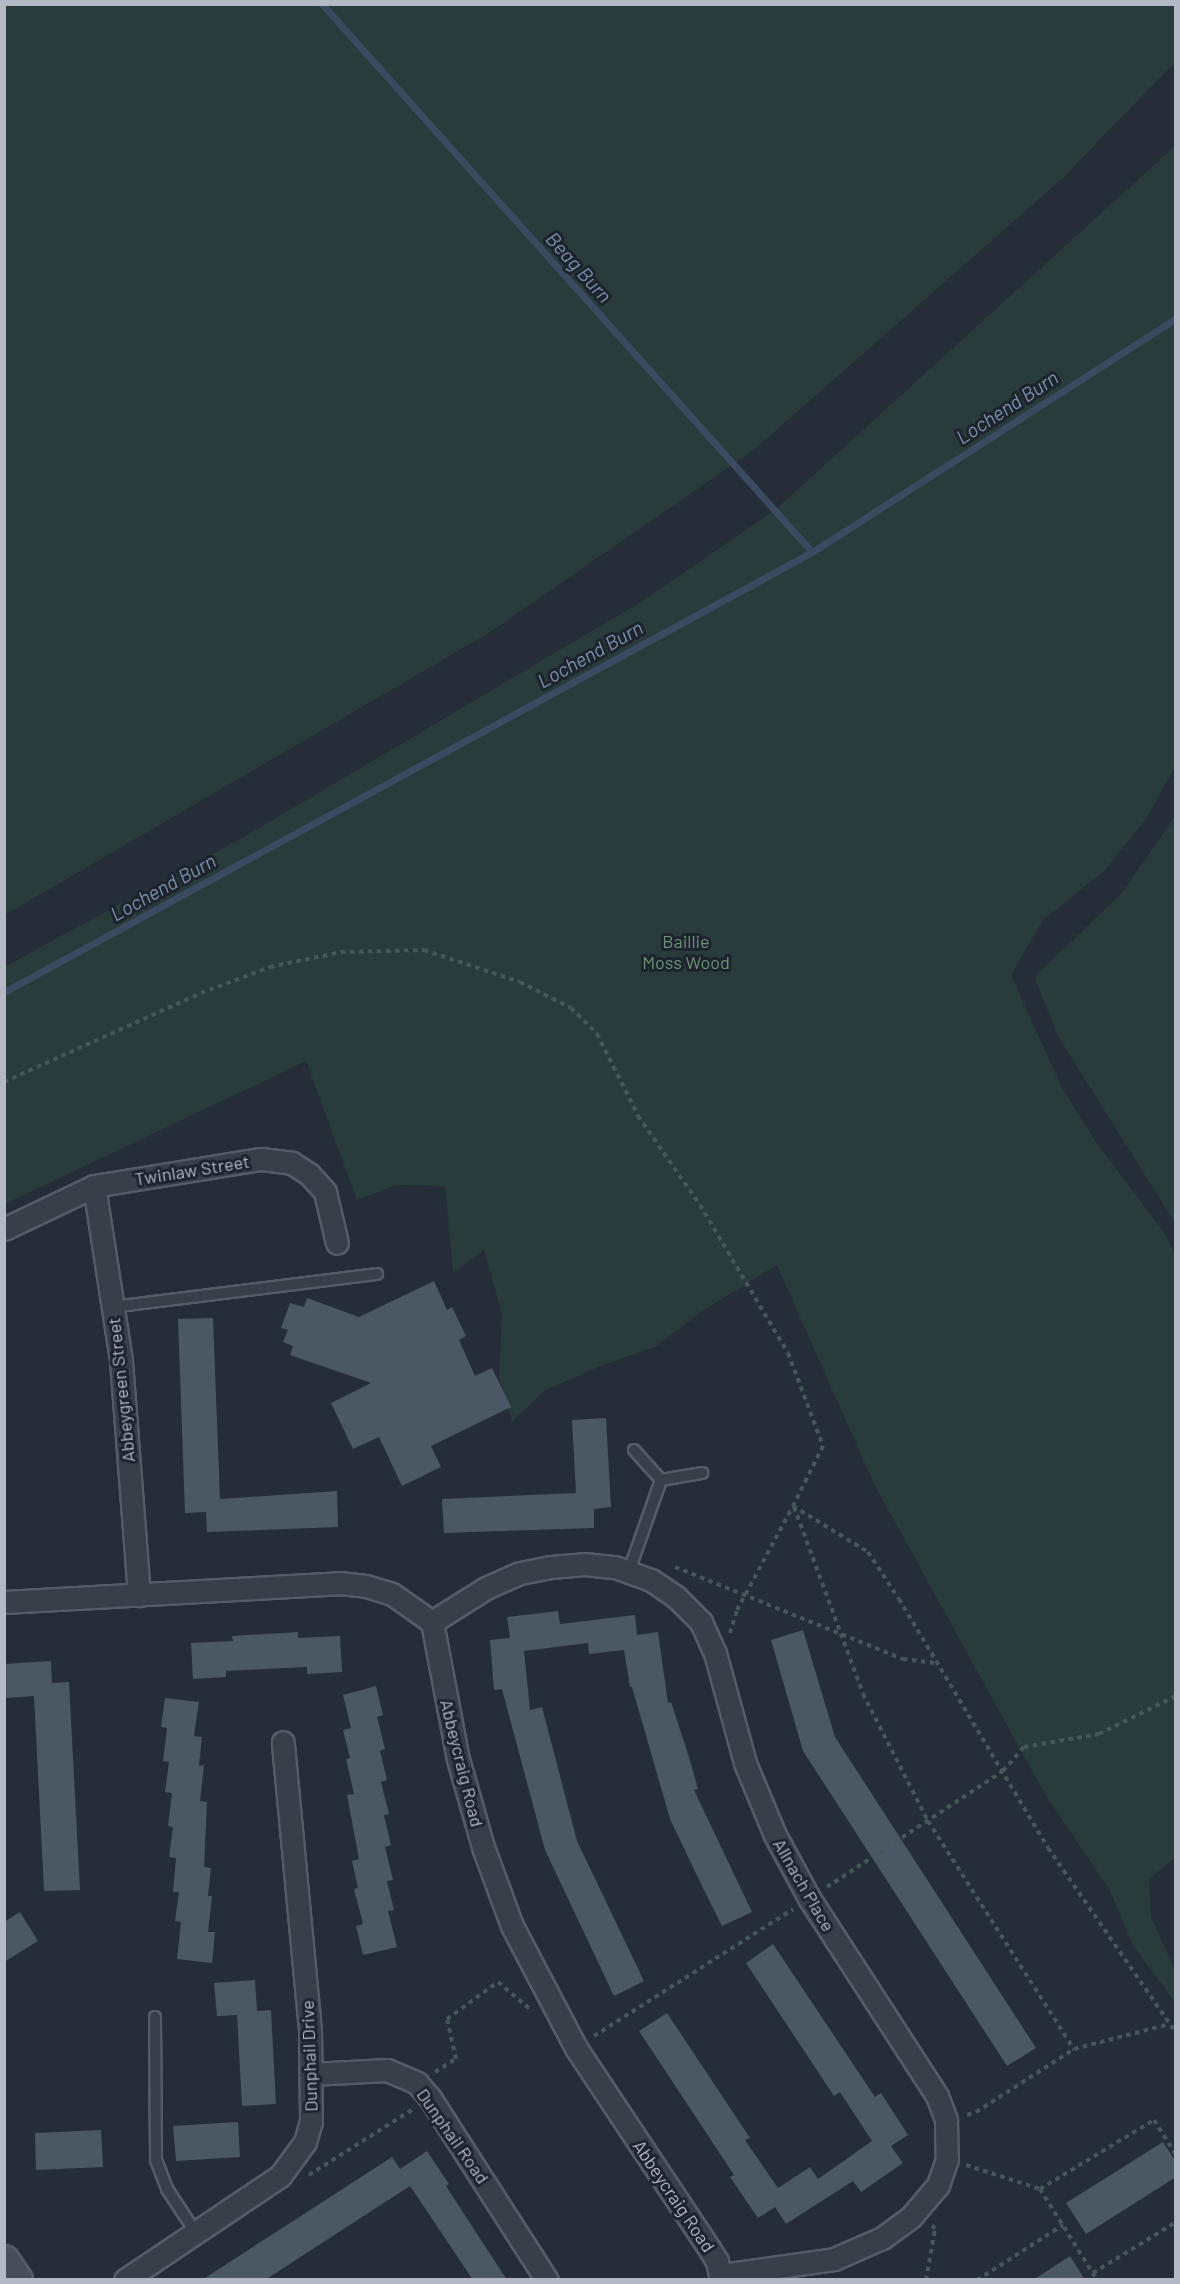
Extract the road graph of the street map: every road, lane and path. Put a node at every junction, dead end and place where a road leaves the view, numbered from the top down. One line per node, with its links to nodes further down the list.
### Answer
1 (4, 1082): 10 (path)
2 (94, 1186): 3 (street, Twinlaw Street); 4 (street, Twinlaw Street); 6 (street, Abbeygreen Street)
3 (4, 1229)
4 (337, 1243)
5 (376, 1274): 6 (lane)
6 (112, 1307): 13 (street, Abbeygreen Street)
7 (634, 1450): 9 (lane)
8 (702, 1473): 9 (lane)
9 (661, 1480): 11 (lane)
10 (793, 1506): 12 (path); 16 (path); 18 (path)
11 (633, 1562): 12 (path); 15 (street, Allnach Place); 17 (street, Allnach Place)
12 (746, 1594): 16 (path); 17 (path)
13 (139, 1595): 14 (street); 15 (street)
14 (4, 1602)
15 (432, 1622): 28 (street, Abbeycraig Road)
16 (838, 1632): 18 (path); 22 (path)
17 (715, 1653): 23 (street, Allnach Place)
18 (938, 1664): 21 (path)
19 (1176, 1696): 21 (path)
20 (283, 1742): 30 (street, Dunphail Drive)
21 (1003, 1771): 22 (path); 26 (path)
22 (928, 1821): 23 (path); 29 (path)
23 (809, 1898): 28 (path); 32 (street, Allnach Place)
24 (532, 2011): 31 (path)
25 (155, 2017): 40 (lane)
26 (1169, 2024): 27 (path); 29 (path)
27 (1176, 2033)
28 (576, 2048): 43 (street, Abbeycraig Road)
29 (1074, 2049): 32 (path)
30 (312, 2074): 31 (street, Dunphail Road); 35 (street, Dunphail Drive)
31 (423, 2091): 35 (path); 46 (street, Dunphail Road)
32 (946, 2120): 34 (street, Allnach Place)
33 (1176, 2155): 36 (path)
34 (947, 2159): 36 (path); 37 (street, Allnach Place)
35 (286, 2170): 40 (street, Dunphail Drive)
36 (1040, 2189): 39 (path)
37 (920, 2209): 43 (street, Allnach Place); 47 (path)
38 (1176, 2222): 42 (path)
39 (1063, 2225): 42 (path); 48 (path)
40 (196, 2233): 45 (street, Dunphail Drive)
41 (4, 2261): 44 (street)
42 (1094, 2273): 49 (path)
43 (722, 2277)
44 (17, 2280)
45 (125, 2280)
46 (548, 2280)
47 (926, 2280)
48 (977, 2280)
49 (1097, 2280)

